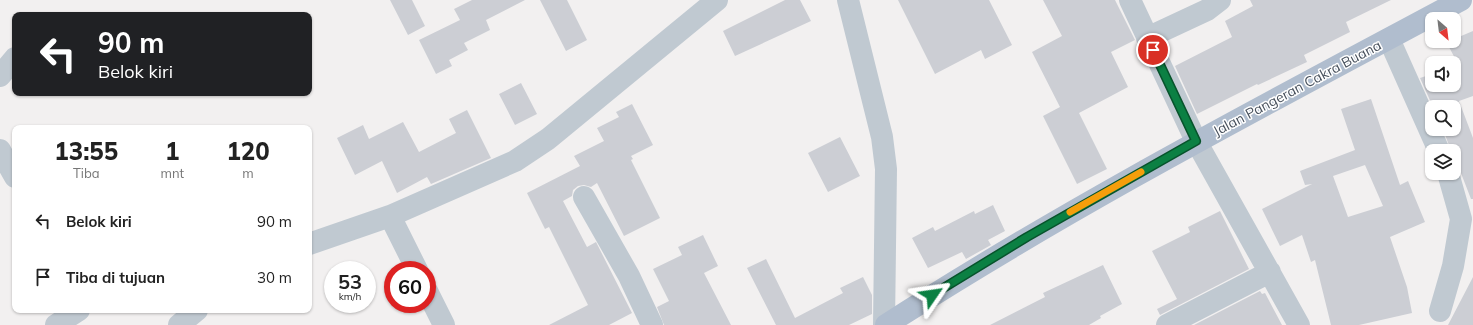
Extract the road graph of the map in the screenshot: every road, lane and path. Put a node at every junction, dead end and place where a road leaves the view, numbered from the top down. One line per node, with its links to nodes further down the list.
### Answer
1 (717, 0): 16 (street)
2 (848, 0): 30 (street)
3 (1130, 0): 6 (street)
4 (1220, 0): 6 (street)
5 (1462, 0): 7 (main road, Jalan Pangeran Cakra Buana)
6 (1147, 38): 10 (street)
7 (1389, 39): 10 (main road, Jalan Pangeran Cakra Buana); 11 (street)
8 (12, 62): 9 (street)
9 (0, 76)
10 (1196, 141): 19 (street); 30 (main road, Jalan Pangeran Cakra Buana)
11 (1436, 144)
12 (0, 150): 13 (street)
13 (12, 172)
14 (1450, 180): 21 (street)
15 (584, 197): 29 (street)
16 (390, 216): 17 (street); 18 (street)
17 (312, 243)
18 (412, 261)
19 (1270, 272): 31 (street); 32 (street)
20 (436, 309): 28 (street)
21 (1440, 311)
22 (75, 313): 25 (street)
23 (82, 313): 26 (street)
24 (193, 313): 27 (street)
25 (56, 325)
26 (90, 325)
27 (179, 325)
28 (444, 325)
29 (652, 325)
30 (885, 325)
31 (1167, 325)
32 (1299, 325)

